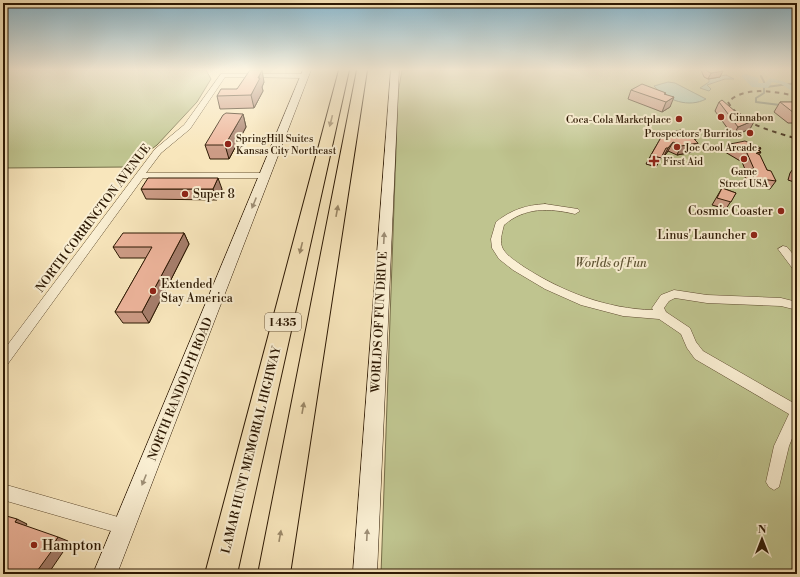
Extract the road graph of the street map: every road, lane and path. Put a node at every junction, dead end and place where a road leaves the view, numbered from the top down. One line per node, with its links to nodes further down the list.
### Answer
1 (208, 97): 6 (street, NORTH CORRINGTON AVENUE)
2 (296, 97): 7 (main road, NORTH RANDOLPH ROAD)
3 (337, 97): 19 (highway, LAMAR HUNT MEMORIAL HIGHWAY / I 435, one-way to 19)
4 (357, 97): 20 (highway, I 435, one-way to 4)
5 (393, 97): 21 (main road, WORLDS OF FUN DRIVE, one-way to 5)
6 (141, 175): 7 (street); 13 (street, NORTH CORRINGTON AVENUE)
7 (265, 176): 17 (main road, NORTH RANDOLPH ROAD, one-way to 17)
8 (575, 211): 12 (street)
9 (783, 249): 10 (street)
10 (797, 266)
11 (797, 306): 12 (street)
12 (661, 315): 14 (street)
13 (3, 361)
14 (797, 413): 15 (street)
15 (774, 482)
16 (3, 492): 17 (street)
17 (125, 527): 18 (main road, NORTH RANDOLPH ROAD)
18 (105, 574)
19 (221, 574)
20 (274, 574)
21 (365, 574)

